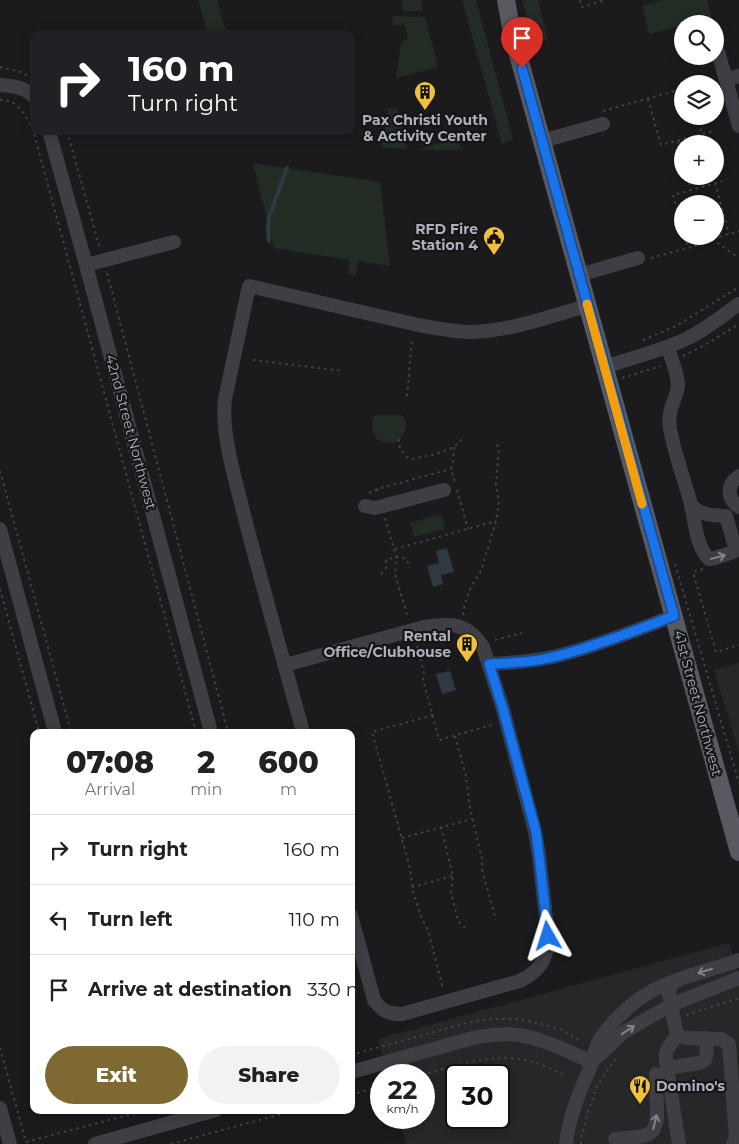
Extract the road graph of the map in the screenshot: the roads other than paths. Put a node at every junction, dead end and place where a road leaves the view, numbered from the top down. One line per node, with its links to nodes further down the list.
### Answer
1 (496, 0): 3 (main road, 41st Street Northwest)
2 (506, 0): 3 (main road, 41st Street Northwest)
3 (512, 33): 11 (main road, 41st Street Northwest)
4 (723, 65): 5 (street)
5 (727, 79): 9 (street)
6 (0, 85): 7 (street)
7 (30, 94)
8 (602, 118): 11 (street)
9 (739, 126)
10 (50, 135): 14 (street, 42nd Street Northwest)
11 (542, 141): 15 (main road, 41st Street Northwest)
12 (174, 242): 14 (street)
13 (638, 258): 15 (street)
14 (86, 265): 31 (street, 42nd Street Northwest)
15 (579, 275): 17 (main road, 41st Street Northwest)
16 (739, 304): 18 (street)
17 (587, 306): 19 (main road, 41st Street Northwest); 29 (street)
18 (668, 347): 19 (street); 24 (street)
19 (604, 366): 27 (main road, 41st Street Northwest)
20 (739, 476): 23 (street)
21 (444, 490): 22 (street)
22 (366, 500)
23 (737, 505): 25 (street)
24 (692, 506): 25 (street); 25 (street, one-way to 25)
25 (726, 516)
26 (0, 529): 30 (street)
27 (674, 616): 28 (street); 33 (main road, 41st Street Northwest)
28 (489, 664): 29 (street); 34 (street)
29 (285, 665): 32 (street)
30 (54, 729)
31 (210, 729)
32 (302, 729)
33 (739, 852)
34 (355, 930)
35 (739, 960): 37 (street, one-way to 37)
36 (739, 978): 39 (street)
37 (671, 983): 40 (street); 43 (street)
38 (739, 990): 39 (street)
39 (696, 995): 40 (street)
40 (671, 1005): 41 (street); 43 (street, one-way to 40)
41 (677, 1036): 42 (street); 45 (street)
42 (706, 1038): 45 (street); 53 (street)
43 (592, 1062): 44 (street); 51 (street)
44 (355, 1071)
45 (661, 1071): 48 (street, one-way to 45); 52 (street)
46 (0, 1108): 49 (street)
47 (202, 1114): 50 (street)
48 (615, 1140)
49 (10, 1144)
50 (95, 1144)
51 (566, 1144)
52 (679, 1144)
53 (733, 1144)

